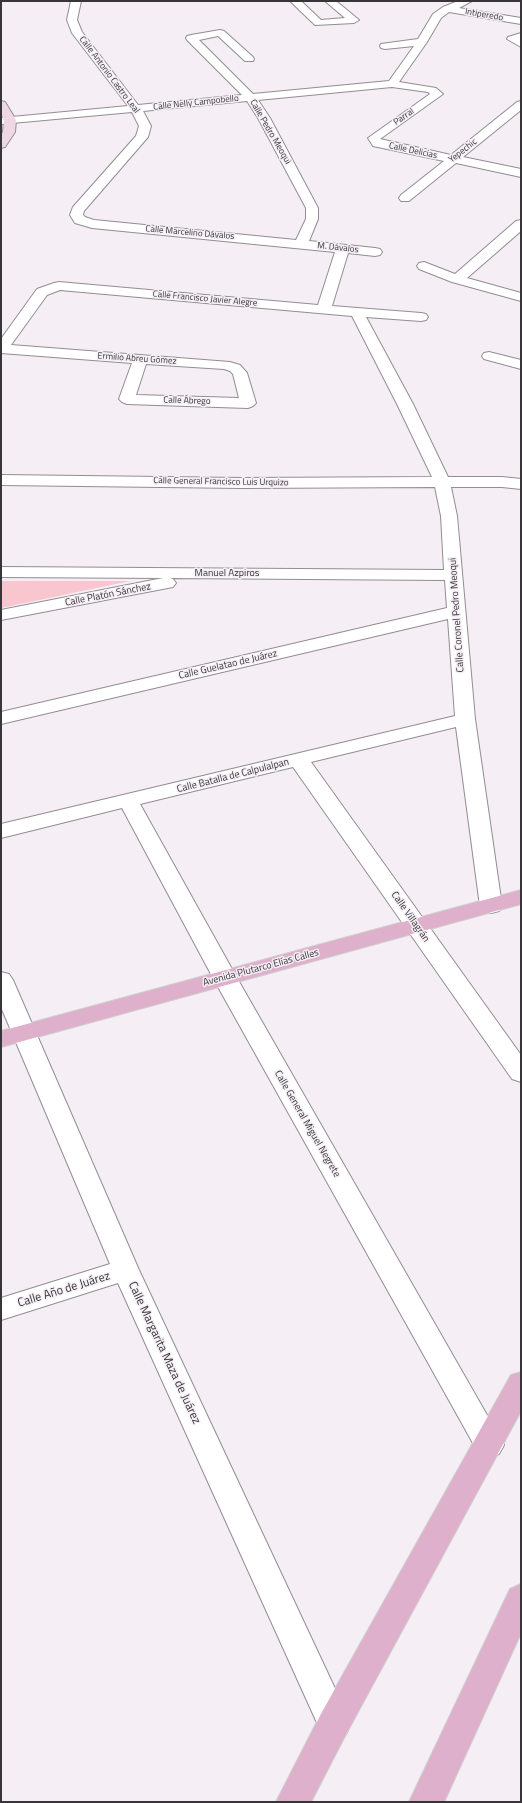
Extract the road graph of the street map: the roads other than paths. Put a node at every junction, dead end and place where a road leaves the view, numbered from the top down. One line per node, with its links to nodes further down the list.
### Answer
1 (76, 1): 17 (street, Calle Antonio Castro Leal)
2 (295, 1): 3 (street)
3 (330, 1)
4 (467, 1): 5 (street)
5 (447, 9): 6 (street, Intiperedo); 8 (street)
6 (521, 21)
7 (521, 36): 9 (street)
8 (422, 42): 10 (street); 12 (street)
9 (521, 44)
10 (385, 46)
11 (215, 62): 11 (street, Calle Pedro Meoqui); 14 (street, Calle Pedro Meoqui)
12 (392, 84): 13 (street, Calle Nelly Campobello); 14 (street, Calle Nelly Campobello)
13 (436, 92): 19 (street, Parral)
14 (250, 98): 17 (street, Calle Nelly Campobello); 26 (street, Calle Pedro Meoqui)
15 (1, 104): 18 (street)
16 (521, 104): 21 (street, Yepechic)
17 (136, 109): 18 (street, Calle Nelly Campobello); 24 (street, Calle Antonio Castro Leal)
18 (6, 121): 20 (street)
19 (377, 143): 21 (street, Calle Delicias)
20 (1, 144)
21 (453, 160): 22 (street, Calle Delicias); 23 (street, Yepechic)
22 (521, 173)
23 (404, 198)
24 (80, 220): 26 (street, Calle Marcelino Dávalos)
25 (521, 224): 30 (street)
26 (301, 244): 27 (street, M. Dávalos)
27 (343, 249): 28 (street, M. Dávalos); 32 (street)
28 (375, 252)
29 (424, 266): 30 (street)
30 (457, 279): 31 (street)
31 (521, 297)
32 (324, 310): 33 (street, Calle Francisco Javier Alegre); 35 (street, Calle Francisco Javier Alegre)
33 (357, 313): 34 (street, Calle Francisco Javier Alegre); 41 (street, Calle Coronel Pedro Meoqui)
34 (421, 317)
35 (1, 349): 37 (street, Ermilio Abreu Gómez)
36 (489, 356): 38 (street)
37 (140, 360): 39 (street, Ermilio Abreu Gómez); 39 (street, Calle Ábrego)
38 (521, 365)
39 (248, 403)
40 (1, 480): 41 (street, Calle General Francisco Luis Urquizo)
41 (442, 482): 42 (street, Calle General Francisco Luis Urquizo); 45 (street, Calle Coronel Pedro Meoqui)
42 (521, 484)
43 (1, 572): 44 (street, Manuel Azpiros)
44 (214, 574): 45 (street, Manuel Azpiros); 47 (street, Calle Platón Sánchez)
45 (454, 575): 46 (street, Calle Coronel Pedro Meoqui)
46 (455, 612): 48 (street, Calle Guelatao de Juárez); 49 (street, Calle Coronel Pedro Meoqui)
47 (1, 615)
48 (1, 718)
49 (465, 719): 50 (street, Calle Batalla de Calpulalpan); 54 (street, Calle Coronel Pedro Meoqui)
50 (299, 760): 51 (street, Calle Batalla de Calpulalpan); 55 (street, Calle Villagrán)
51 (128, 802): 52 (street, Calle Batalla de Calpulalpan); 56 (street, Calle General Miguel Negrete)
52 (1, 831)
53 (521, 897): 54 (main road, Avenida Plutarco Elías Calles)
54 (491, 906): 55 (main road, Avenida Plutarco Elías Calles)
55 (417, 926): 56 (main road, Avenida Plutarco Elías Calles); 59 (street, Calle Villagrán)
56 (225, 978): 58 (main road, Avenida Plutarco Elías Calles); 63 (street, Calle General Miguel Negrete)
57 (1, 980): 58 (street, Calle Margarita Maza de Juárez)
58 (12, 1036): 60 (street, Calle Margarita Maza de Juárez)
59 (521, 1073)
60 (126, 1270): 61 (street, Calle Año de Juárez); 65 (street, Calle Margarita Maza de Juárez)
61 (1, 1309)
62 (521, 1384): 63 (main road)
63 (489, 1444): 65 (main road)
64 (521, 1599): 67 (main road)
65 (334, 1723): 66 (main road)
66 (293, 1802)
67 (426, 1802)

